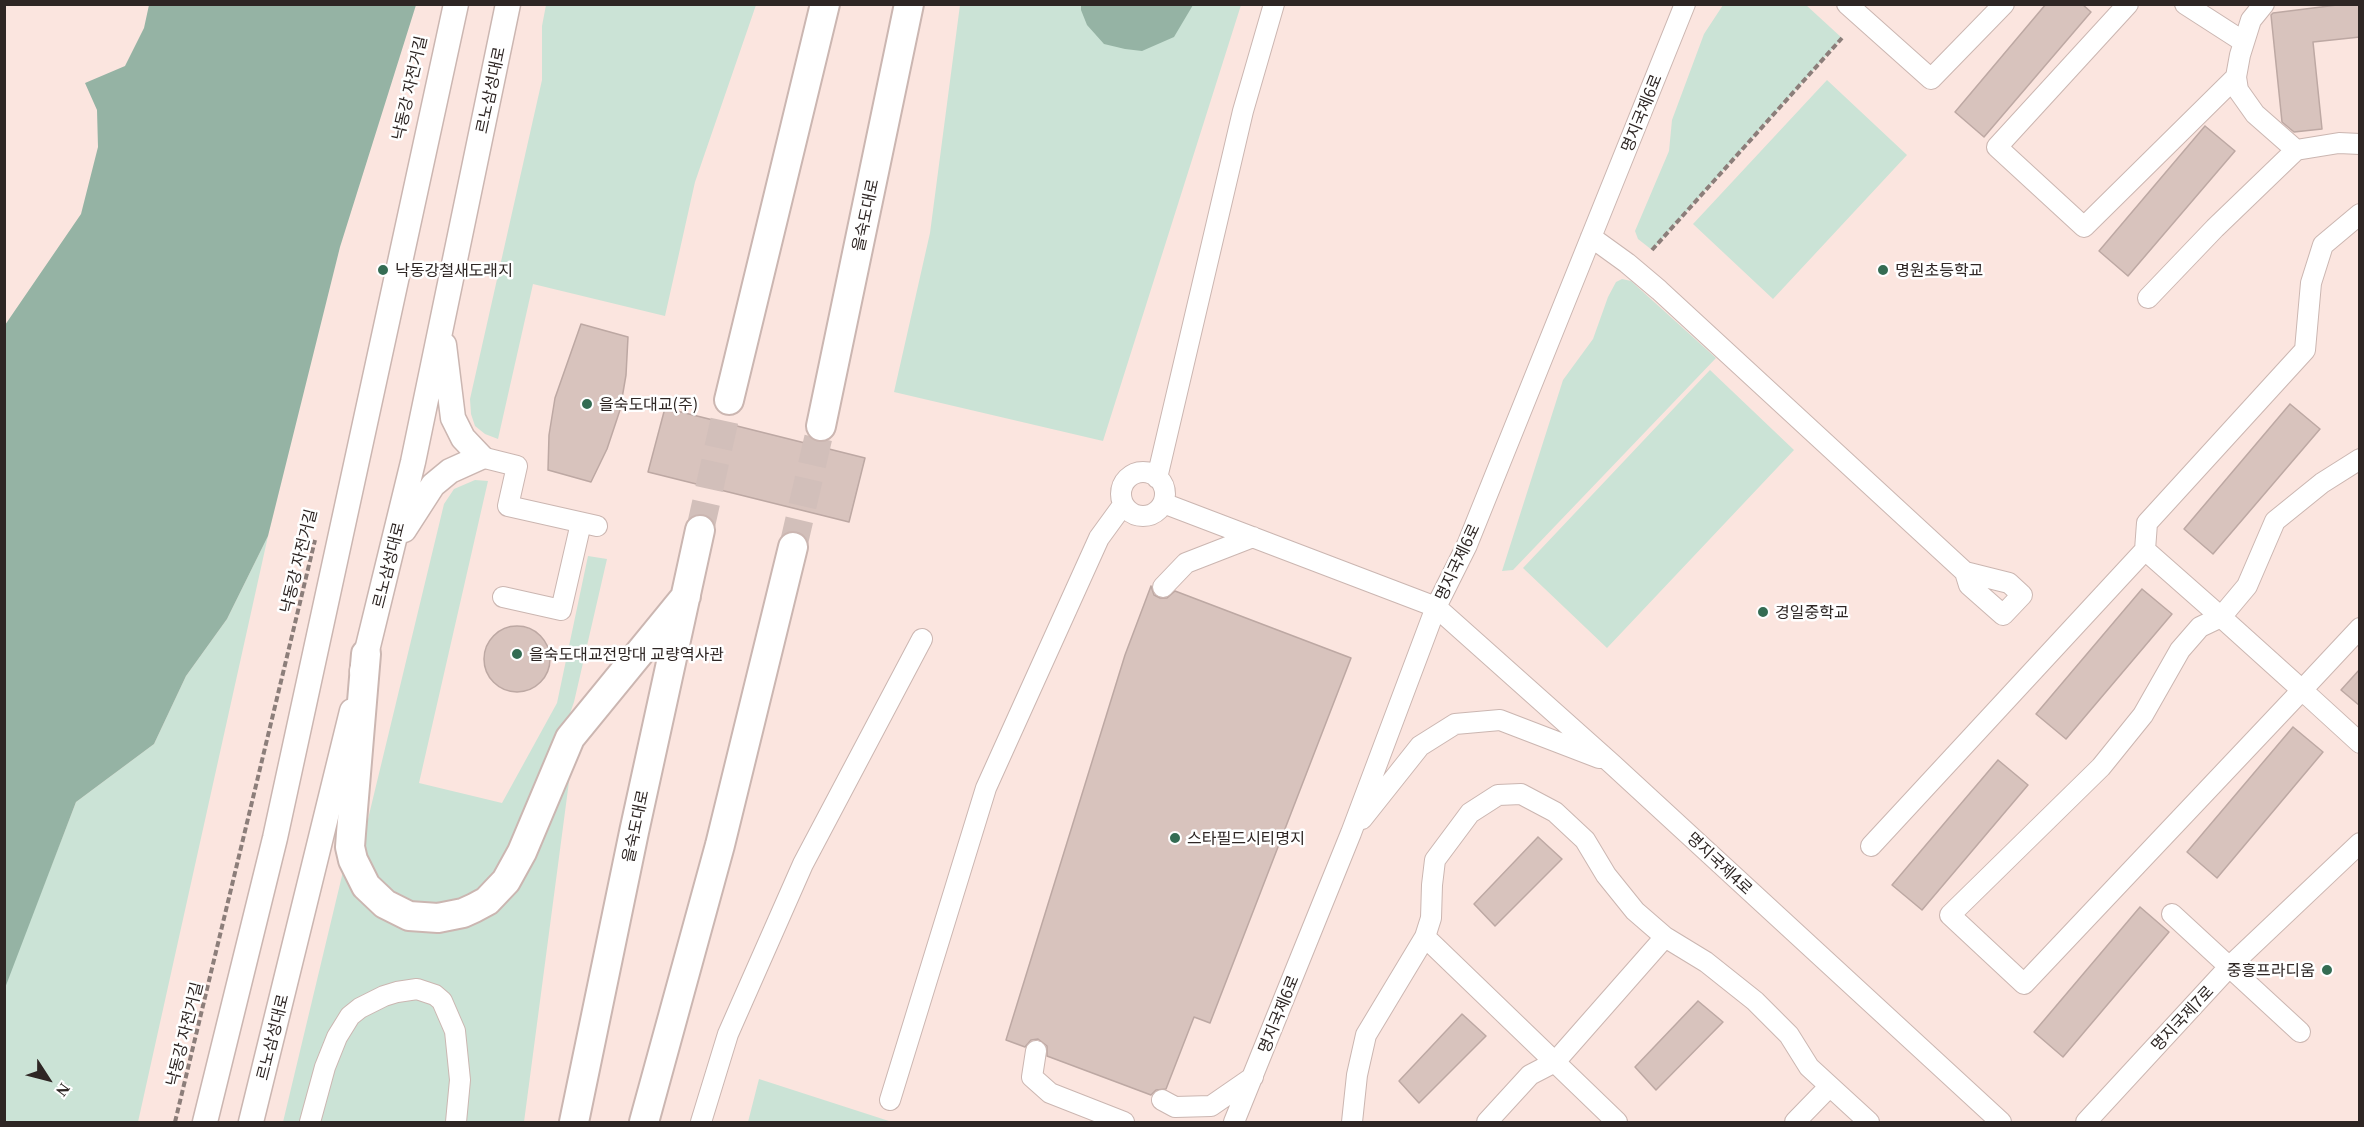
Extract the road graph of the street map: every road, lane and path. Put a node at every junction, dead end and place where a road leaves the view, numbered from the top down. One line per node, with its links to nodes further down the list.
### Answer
1 (456, 4): 62 (main road)
2 (508, 4): 21 (main road, 르노삼성대로)
3 (825, 4): 22 (highway)
4 (909, 4): 23 (highway, 을숙도대로)
5 (1274, 4): 26 (street)
6 (1685, 4): 18 (street, 명지국제6로)
7 (1847, 4): 8 (street)
8 (2004, 4)
9 (2128, 4): 14 (street)
10 (2185, 4): 13 (street)
11 (2264, 4): 13 (street)
12 (1842, 38): 19 (path)
13 (2244, 42): 14 (street)
14 (2236, 77): 16 (street)
15 (2360, 144): 16 (street)
16 (2296, 150): 20 (street)
17 (2360, 214): 34 (street)
18 (1591, 237): 35 (street); 39 (street, 명지국제6로)
19 (1652, 250)
20 (2148, 298)
21 (442, 324): 24 (main road); 33 (main road, 르노삼성대로)
22 (729, 400)
23 (821, 426)
24 (481, 457): 33 (main road); 38 (street)
25 (2360, 459): 40 (street)
26 (1157, 478): 27 (street); 28 (street)
27 (1163, 503): 28 (street); 31 (street)
28 (1124, 505): 59 (street)
29 (700, 530): 37 (highway, 을숙도대로)
30 (316, 536): 61 (path, 낙동강 자전거길)
31 (1253, 537): 36 (street); 39 (street)
32 (793, 547): 67 (highway)
33 (392, 550): 43 (main road, 르노삼성대로)
34 (2145, 550): 40 (street); 49 (street)
35 (1965, 572)
36 (1163, 587)
37 (686, 596): 43 (highway); 66 (highway, 을숙도대로)
38 (503, 597)
39 (1436, 608): 46 (street, 명지국제4로); 47 (street, 명지국제6로)
40 (2221, 617): 44 (street); 44 (street)
41 (2360, 628): 44 (street)
42 (922, 639): 68 (street)
43 (366, 654): 63 (main road, 르노삼성대로)
44 (2302, 690): 45 (street)
45 (2360, 743)
46 (1612, 764): 47 (street); 76 (street, 명지국제4로)
47 (1351, 833): 57 (street, 명지국제6로)
48 (2360, 843): 53 (street, 명지국제7로)
49 (1871, 846)
50 (2172, 914): 53 (street)
51 (1425, 937): 52 (street); 56 (street); 71 (street)
52 (1665, 938): 56 (street); 58 (street)
53 (2229, 967): 54 (street); 77 (street, 명지국제7로)
54 (2300, 1032)
55 (1036, 1051): 69 (street)
56 (1555, 1062): 72 (street); 73 (street)
57 (1252, 1077): 60 (street); 70 (street, 명지국제6로)
58 (1829, 1087): 74 (street); 75 (street)
59 (890, 1100)
60 (1162, 1100)
61 (174, 1122)
62 (205, 1122)
63 (251, 1122)
64 (310, 1122): 65 (street)
65 (456, 1122)
66 (574, 1122)
67 (644, 1122)
68 (701, 1122)
69 (1124, 1122)
70 (1234, 1122)
71 (1352, 1122)
72 (1487, 1122)
73 (1617, 1122)
74 (1795, 1122)
75 (1869, 1122)
76 (2001, 1122)
77 (2086, 1122)

